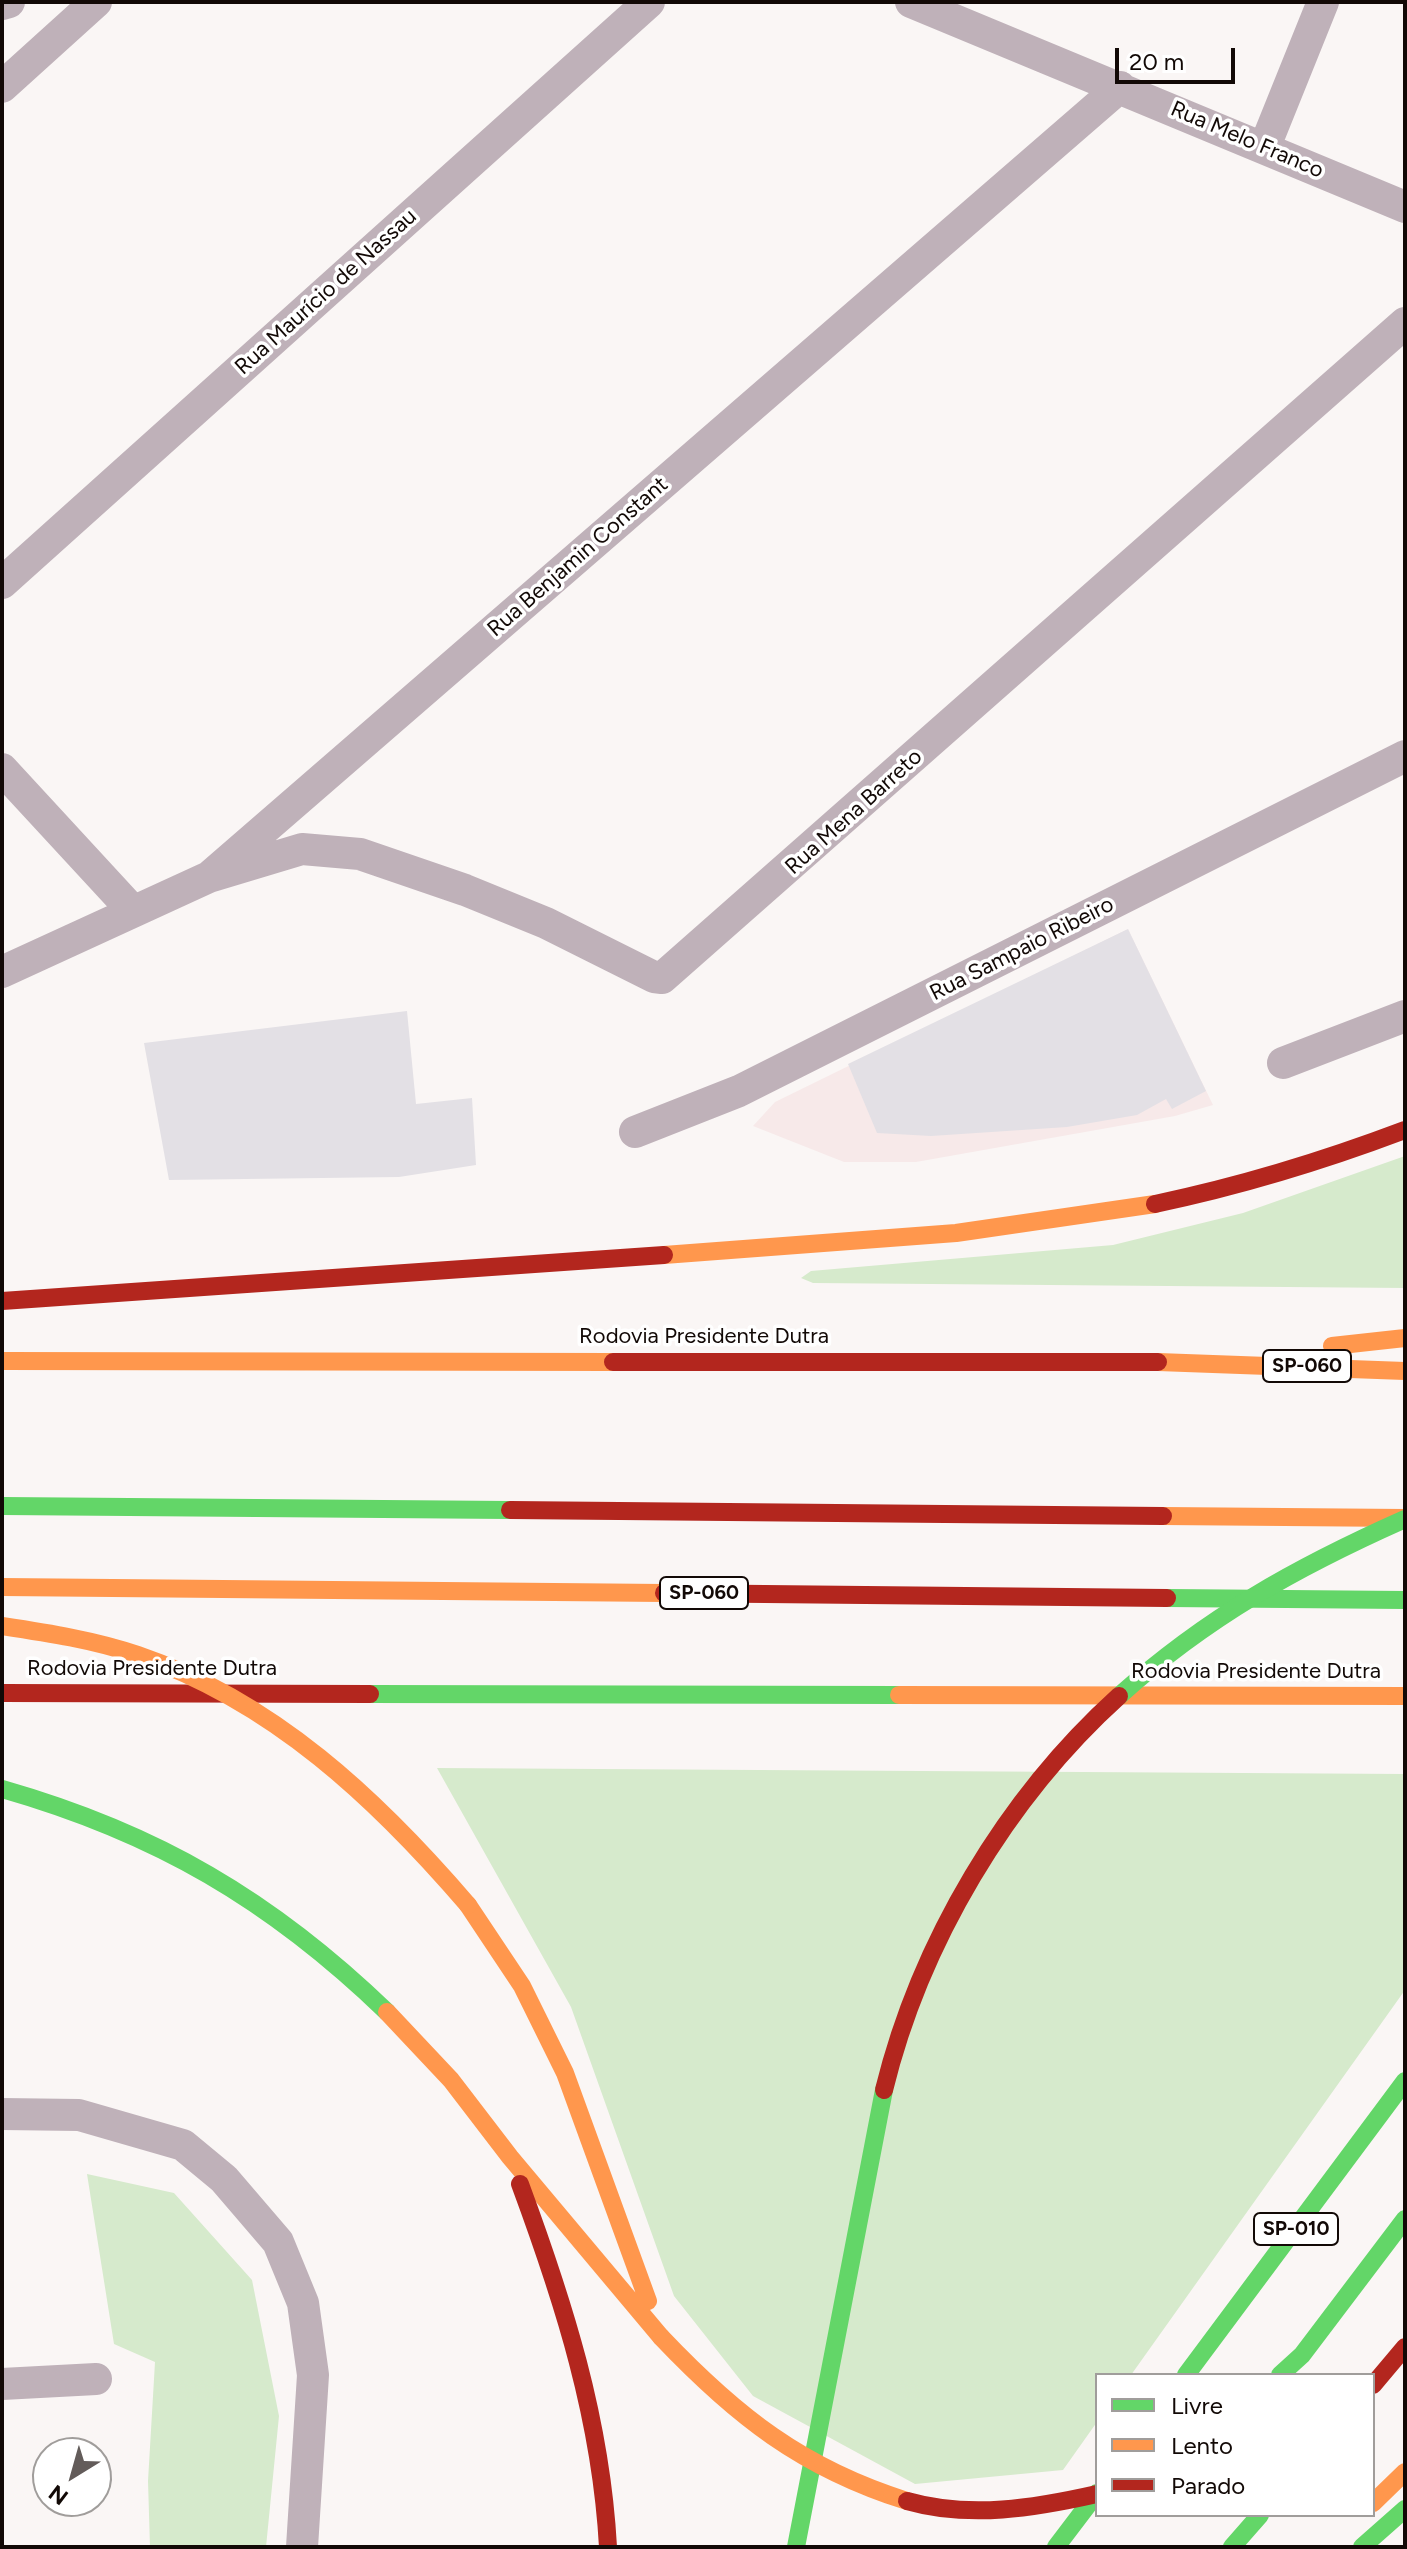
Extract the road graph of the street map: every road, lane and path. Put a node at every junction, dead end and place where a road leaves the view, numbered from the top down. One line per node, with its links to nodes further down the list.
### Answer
1 (9, 2): 6 (street)
2 (96, 2): 7 (street)
3 (649, 2): 12 (street, Rua Maurício de Nassau)
4 (911, 2): 8 (street, Rua Melo Franco)
5 (1323, 2): 9 (street)
6 (2, 4)
7 (2, 87)
8 (1120, 87): 9 (street, Rua Melo Franco); 15 (street, Rua Benjamin Constant)
9 (1265, 146): 10 (street, Rua Melo Franco)
10 (1405, 207)
11 (1405, 323): 15 (street, Rua Mena Barreto)
12 (2, 583)
13 (1405, 756): 21 (street, Rua Sampaio Ribeiro)
14 (2, 769): 16 (street)
15 (209, 877): 16 (street, Rua Benjamin Constant)
16 (132, 910): 17 (street, Rua Benjamin Constant)
17 (2, 972)
18 (1405, 1016): 19 (street)
19 (1283, 1063)
20 (1405, 1130): 22 (highway)
21 (635, 1132)
22 (2, 1301)
23 (1405, 1338): 25 (highway)
24 (2, 1361): 25 (highway, Rodovia Presidente Dutra / SP-060)
25 (1208, 1362): 26 (highway, Rodovia Presidente Dutra / SP-060)
26 (1405, 1371)
27 (2, 1506): 28 (highway)
28 (1405, 1518): 55 (highway, bridge)
29 (2, 1587): 30 (highway, SP-060)
30 (1405, 1600)
31 (2, 1626): 39 (highway, bridge)
32 (2, 1693): 33 (highway, Rodovia Presidente Dutra)
33 (1405, 1696)
34 (2, 1789): 37 (highway)
35 (1405, 2081): 41 (highway, SP-010)
36 (2, 2114): 53 (street)
37 (509, 2156): 39 (highway); 54 (highway)
38 (1405, 2219): 42 (highway)
39 (661, 2337): 47 (highway, bridge)
40 (1405, 2347): 44 (highway)
41 (1187, 2373)
42 (1282, 2373)
43 (96, 2379): 45 (street)
44 (1375, 2383)
45 (2, 2384)
46 (1405, 2472): 49 (highway)
47 (1095, 2494)
48 (1095, 2496): 56 (highway)
49 (1375, 2501)
50 (1405, 2509): 59 (highway)
51 (1258, 2517): 57 (highway)
52 (1357, 2526): 58 (highway)
53 (302, 2547)
54 (608, 2547)
55 (796, 2547)
56 (1056, 2547)
57 (1232, 2547)
58 (1342, 2547)
59 (1362, 2547)

